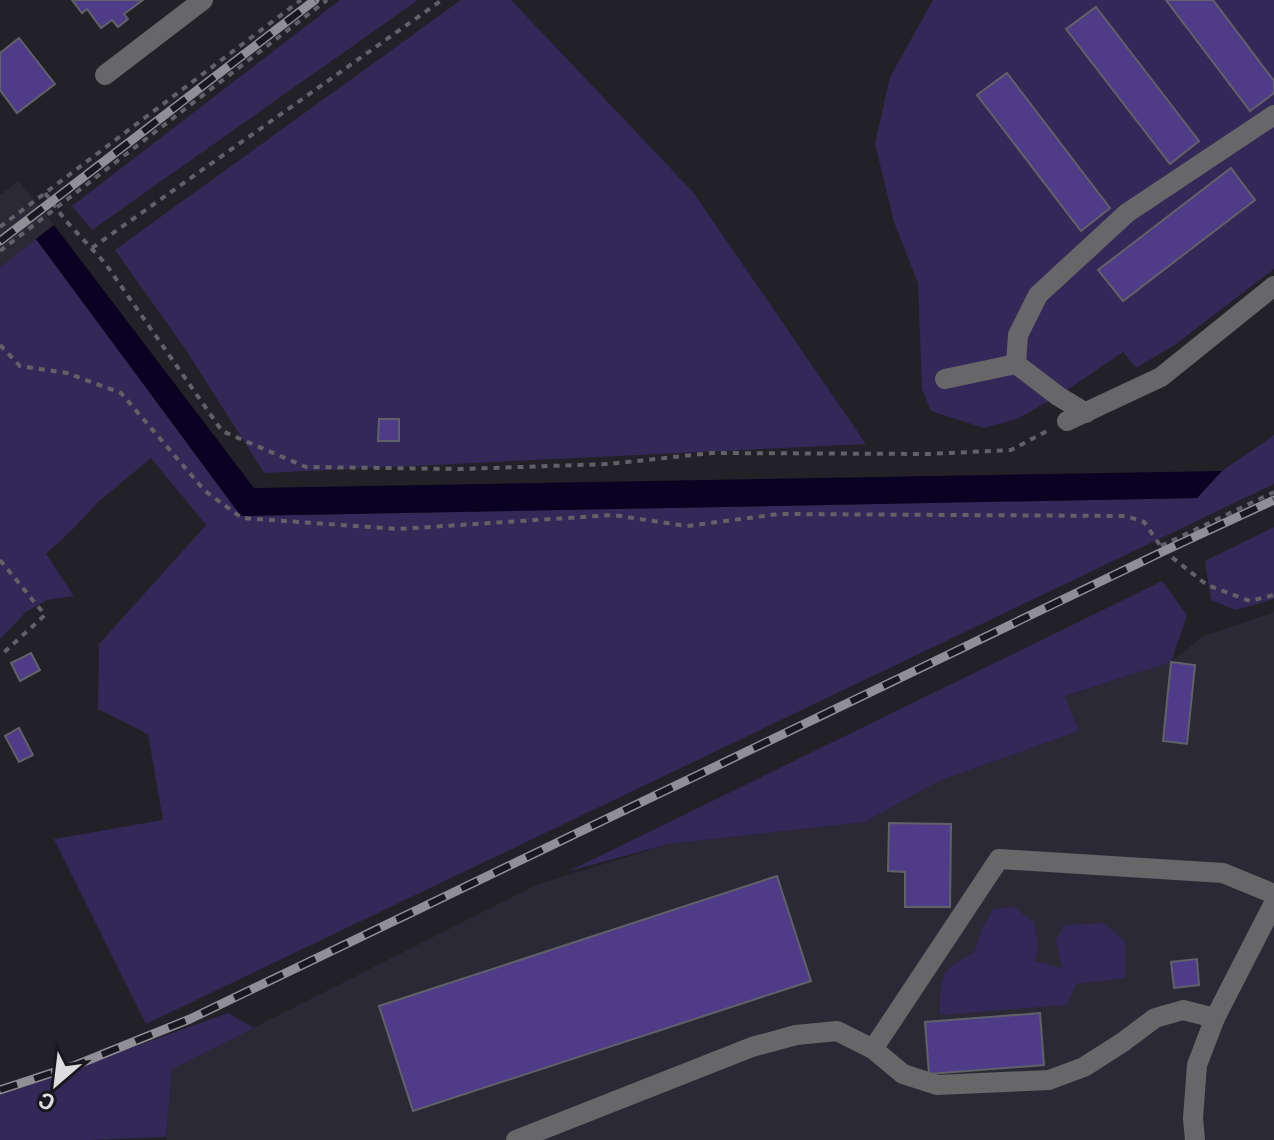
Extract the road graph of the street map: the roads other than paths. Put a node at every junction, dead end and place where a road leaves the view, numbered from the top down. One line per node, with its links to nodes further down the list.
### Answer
1 (203, 0): 2 (lane)
2 (105, 75)
3 (1274, 115): 5 (lane)
4 (1274, 286): 5 (lane)
5 (1016, 364): 6 (lane)
6 (945, 379)
7 (1274, 894): 10 (lane)
8 (1274, 903): 9 (lane)
9 (1215, 1018): 10 (lane); 12 (lane)
10 (873, 1049): 11 (lane)
11 (516, 1140)
12 (1195, 1140)

